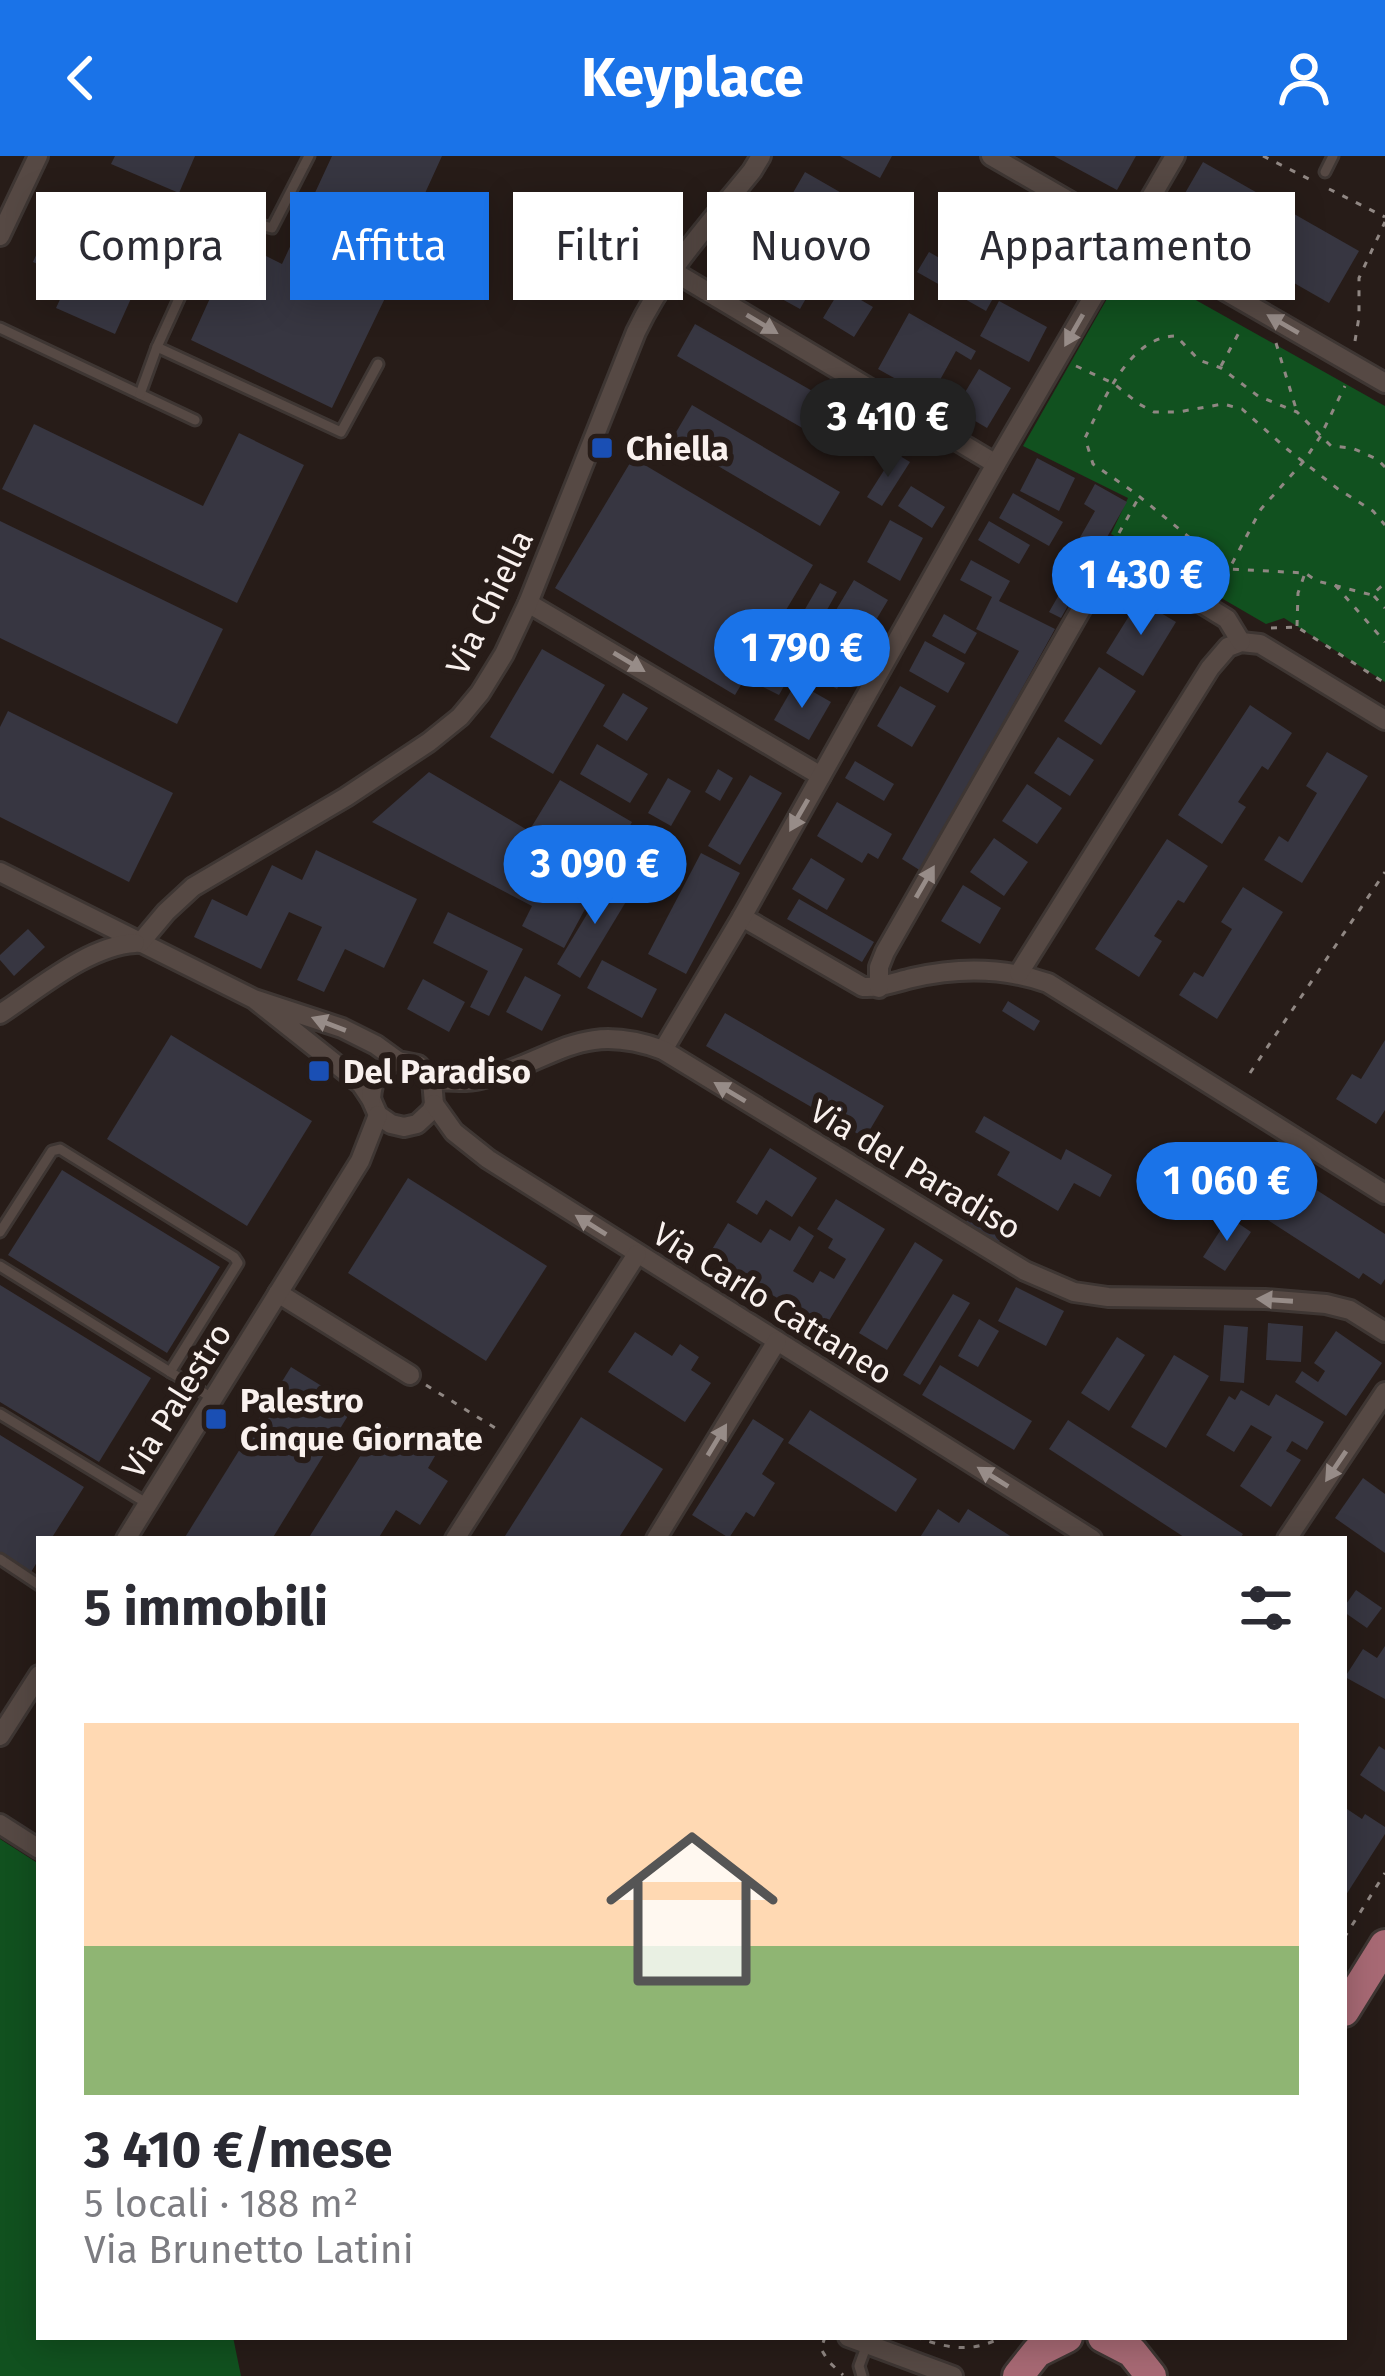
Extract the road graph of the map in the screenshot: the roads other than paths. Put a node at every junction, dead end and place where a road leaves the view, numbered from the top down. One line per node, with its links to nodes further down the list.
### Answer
1 (38, 156): 10 (street)
2 (310, 156): 17 (lane)
3 (761, 156): 11 (street, Via Chiella)
4 (991, 156): 8 (street)
5 (1175, 156): 9 (street)
6 (1333, 156): 7 (lane)
7 (1325, 172)
8 (1053, 192)
9 (1154, 192)
10 (0, 236)
11 (683, 255)
12 (683, 277): 22 (street, one-way to 22)
13 (652, 300): 23 (street, Via Chiella)
14 (1092, 300): 22 (street, one-way to 22)
15 (1241, 300): 19 (street, one-way to 15)
16 (0, 328): 20 (lane)
17 (157, 346): 18 (lane); 20 (lane)
18 (378, 364)
19 (1385, 382)
20 (140, 394): 21 (lane)
21 (195, 420)
22 (997, 464): 26 (street)
23 (528, 603): 26 (street, one-way to 26); 29 (street, Via Chiella)
24 (1241, 642): 25 (street); 30 (street); 31 (street, one-way to 24)
25 (1385, 720)
26 (821, 776): 28 (street, one-way to 28)
27 (0, 872): 29 (street)
28 (742, 917): 31 (street); 34 (street)
29 (140, 943): 32 (street); 33 (street)
30 (1019, 973): 31 (street); 41 (street)
31 (879, 988)
32 (254, 999): 35 (street, one-way to 32); 38 (street)
33 (0, 1014)
34 (663, 1050): 36 (street, Via del Paradiso); 46 (street, Via del Paradiso, one-way to 34)
35 (398, 1061): 36 (street); 38 (street)
36 (432, 1080): 37 (street)
37 (434, 1104): 39 (street); 43 (street, Via Carlo Cattaneo, one-way to 37)
38 (375, 1107): 39 (street); 40 (street, Via Palestro)
39 (398, 1126): 40 (street, Via Palestro)
40 (361, 1159): 45 (street, Via Palestro)
41 (1385, 1194)
42 (0, 1232): 48 (lane)
43 (637, 1254): 47 (street, Via Carlo Cattaneo); 55 (street)
44 (0, 1266): 48 (lane)
45 (278, 1293): 49 (street); 51 (street, Via Palestro)
46 (1385, 1332)
47 (777, 1341): 56 (street, one-way to 47); 57 (street, Via Carlo Cattaneo, one-way to 47)
48 (170, 1372): 51 (lane)
49 (410, 1375)
50 (1385, 1392): 58 (street, one-way to 58)
51 (212, 1398): 53 (street, Via Palestro)
52 (0, 1414): 53 (lane)
53 (148, 1504): 54 (street, Via Palestro)
54 (128, 1536)
55 (457, 1536)
56 (658, 1536)
57 (1087, 1536)
58 (1289, 1536)
59 (0, 1559): 60 (lane)
60 (36, 1583)
61 (36, 1680): 62 (street)
62 (0, 1736)
63 (0, 1823): 64 (street)
64 (36, 1847)
65 (1385, 1945): 66 (main road)
66 (1347, 2006)
67 (1060, 2340): 71 (main road)
68 (1108, 2340): 74 (main road)
69 (1157, 2340): 74 (main road)
70 (858, 2341): 72 (street); 73 (lane)
71 (1013, 2374)
72 (946, 2375)
73 (862, 2376)
74 (1151, 2376)

